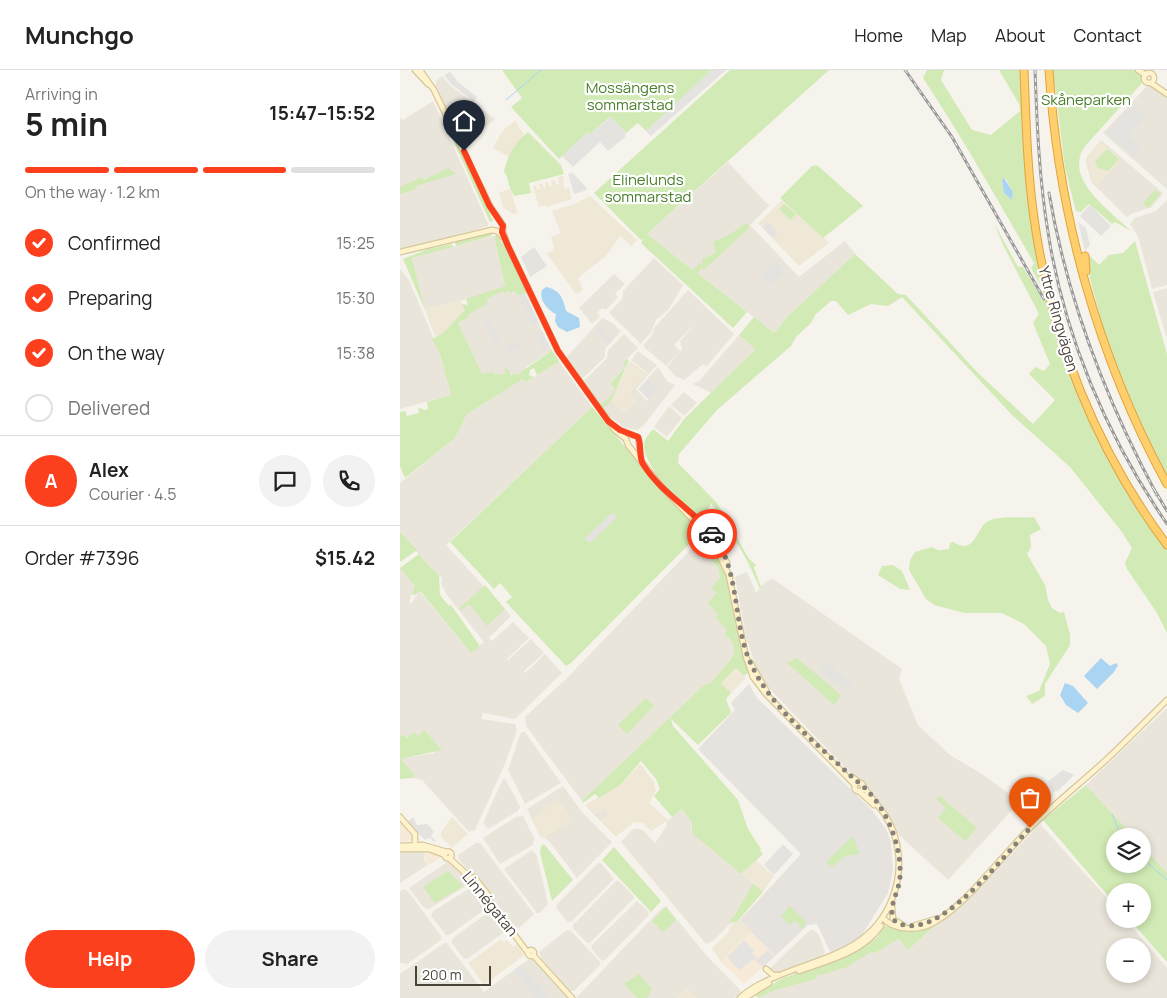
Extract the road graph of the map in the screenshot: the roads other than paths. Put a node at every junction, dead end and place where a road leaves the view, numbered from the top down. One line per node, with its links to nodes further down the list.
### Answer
1 (415, 70): 10 (main road)
2 (420, 70): 10 (main road)
3 (1024, 70): 24 (highway, Yttre Ringvägen)
4 (1049, 70): 11 (highway)
5 (1138, 70): 6 (main road)
6 (1146, 75): 7 (main road); 8 (main road)
7 (1154, 78): 8 (main road); 9 (main road)
8 (1151, 83): 9 (main road)
9 (1167, 92)
10 (438, 100): 13 (main road)
11 (1062, 179): 12 (highway); 16 (highway)
12 (1074, 211)
13 (498, 227): 14 (main road); 17 (main road)
14 (400, 252)
15 (1085, 256): 16 (highway)
16 (1088, 291): 23 (highway)
17 (608, 421): 18 (main road); 19 (main road)
18 (631, 436): 19 (main road); 20 (main road)
19 (627, 441): 21 (main road)
20 (639, 445): 21 (main road); 22 (main road)
21 (632, 448): 22 (main road)
22 (643, 463): 29 (main road)
23 (1167, 484)
24 (1167, 545)
25 (1167, 702): 31 (main road)
26 (400, 817): 27 (main road)
27 (415, 846): 28 (main road, Linnégatan); 38 (main road, Linnégatan)
28 (400, 847)
29 (900, 865): 30 (main road); 32 (main road)
30 (892, 907): 32 (main road); 34 (main road)
31 (946, 913): 33 (main road); 34 (main road)
32 (885, 919): 33 (main road); 34 (main road); 35 (main road); 37 (main road)
33 (896, 926): 35 (main road)
34 (906, 926)
35 (875, 935): 40 (main road)
36 (766, 969): 37 (main road)
37 (780, 975): 39 (main road)
38 (572, 998)
39 (740, 998)
40 (745, 998)

